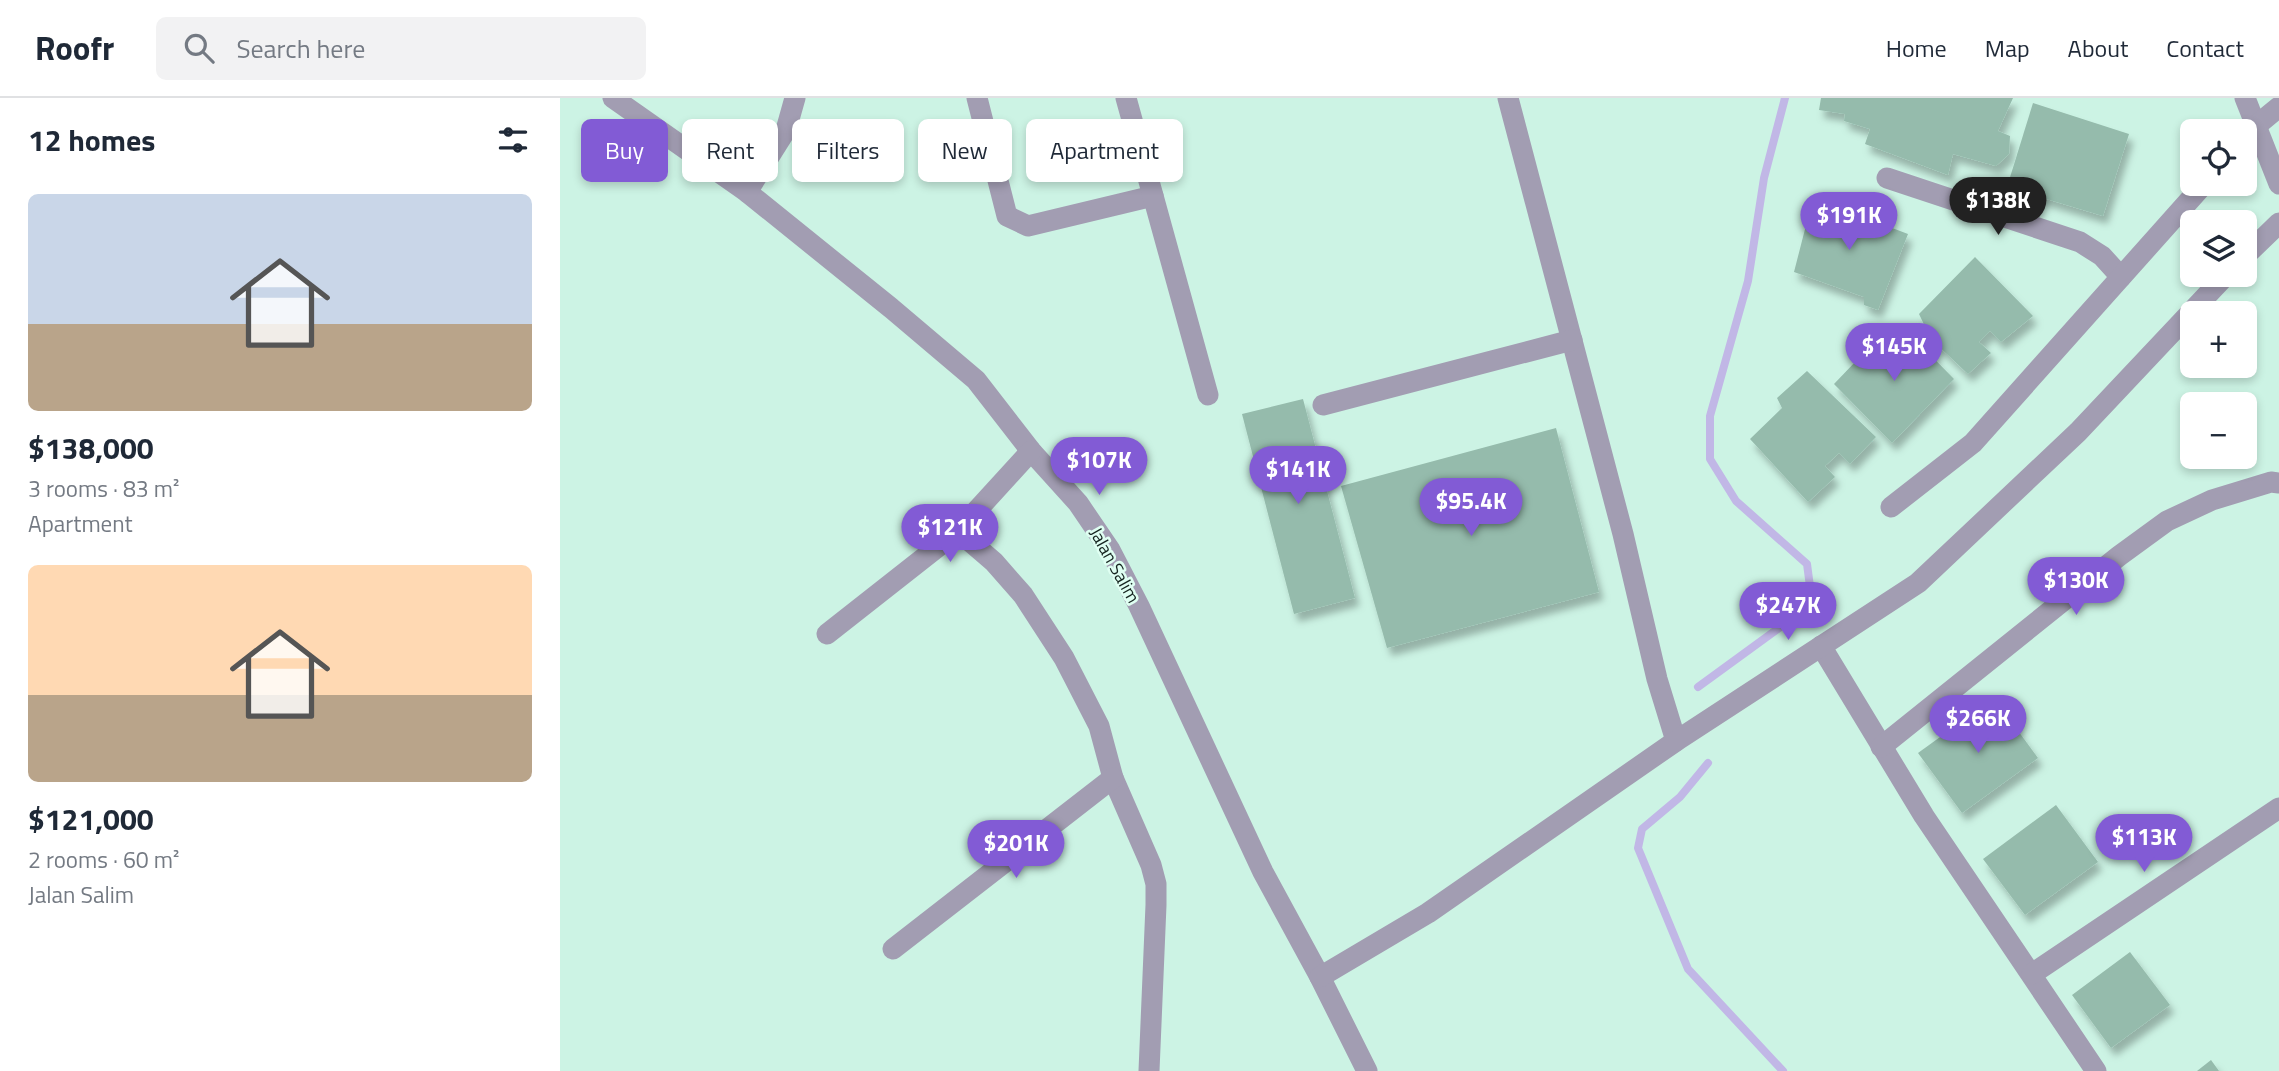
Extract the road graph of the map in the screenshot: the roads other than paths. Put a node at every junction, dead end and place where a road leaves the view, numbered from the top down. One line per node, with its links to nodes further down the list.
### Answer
1 (613, 98): 13 (street, Jalan Salim)
2 (794, 98): 13 (street)
3 (977, 98): 14 (street)
4 (1125, 98): 14 (street)
5 (1508, 98): 20 (street)
6 (2245, 98): 8 (street)
7 (2279, 107): 9 (street)
8 (2249, 119)
9 (2257, 127)
10 (2257, 143): 12 (street)
11 (1887, 178): 18 (street)
12 (2279, 184)
13 (747, 192): 23 (street, Jalan Salim)
14 (1153, 196): 21 (street)
15 (2193, 196): 18 (street)
16 (2279, 223): 17 (street)
17 (2257, 244)
18 (2121, 276): 25 (street)
19 (2215, 287): 28 (street)
20 (1572, 340): 22 (street); 29 (street)
21 (1208, 395)
22 (1323, 405)
23 (1031, 451): 26 (street); 35 (street, Jalan Salim)
24 (2279, 483): 30 (street)
25 (1891, 507)
26 (958, 531): 27 (street); 31 (street)
27 (827, 634)
28 (1821, 646): 29 (street); 30 (street)
29 (1676, 741): 35 (street)
30 (1881, 747): 34 (street)
31 (1113, 778): 33 (street); 36 (street)
32 (2279, 808): 34 (street)
33 (893, 949)
34 (2032, 974): 38 (street)
35 (1320, 977): 37 (street, Jalan Salim)
36 (1149, 1071)
37 (1367, 1071)
38 (2096, 1071)

